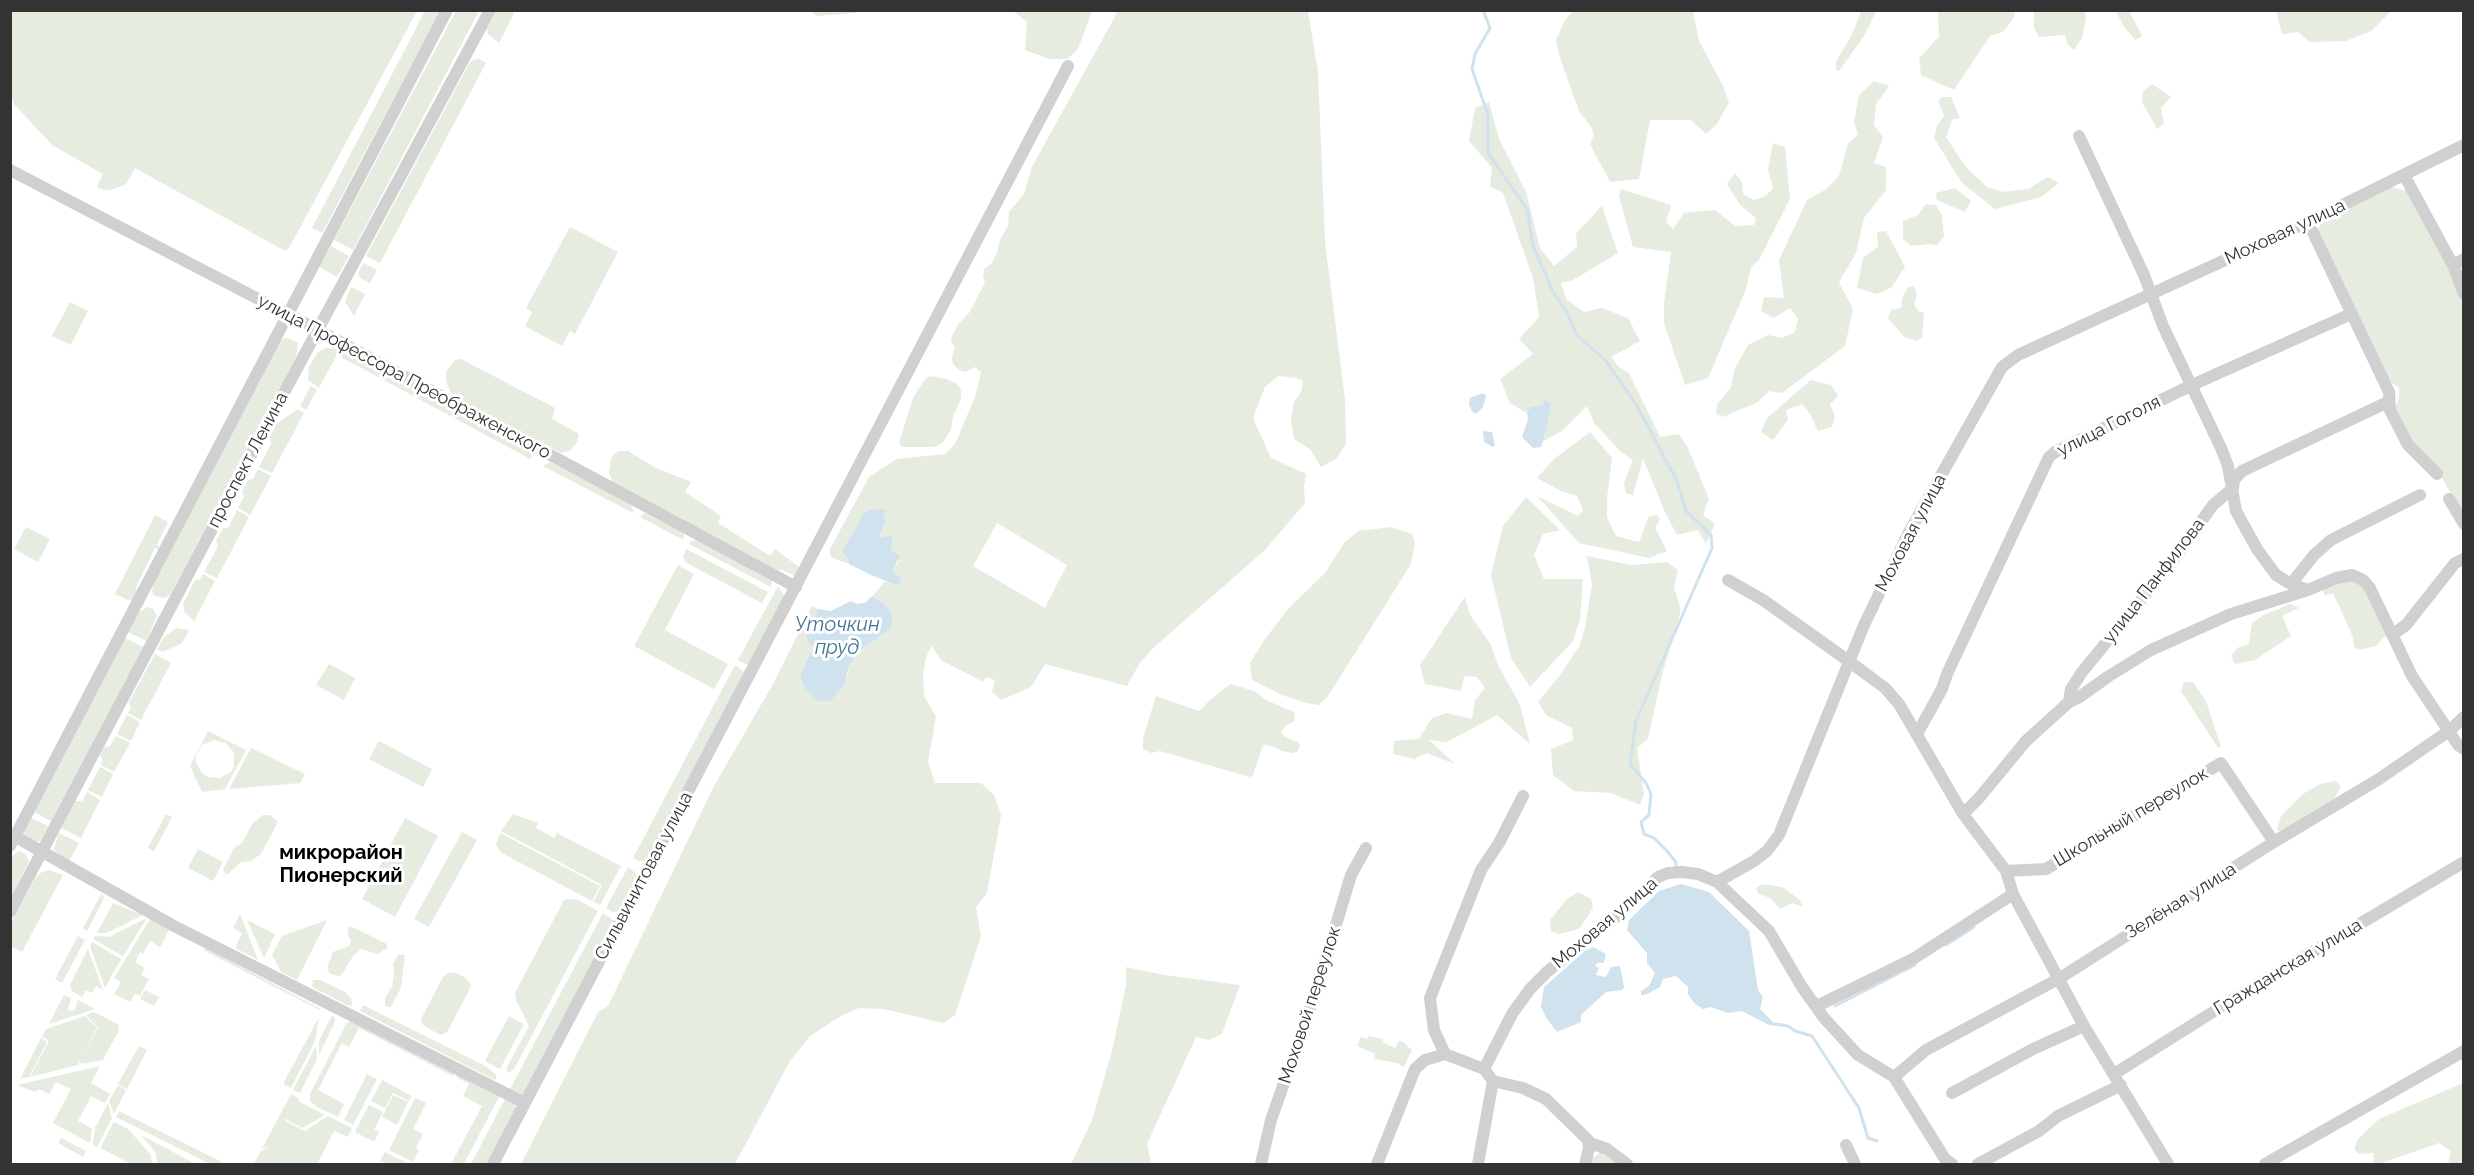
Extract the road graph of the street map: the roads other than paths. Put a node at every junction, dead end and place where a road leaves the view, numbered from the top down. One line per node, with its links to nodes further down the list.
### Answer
1 (447, 10): 12 (street, проспект Ленина)
2 (490, 10): 14 (street, проспект Ленина)
3 (1068, 66): 25 (street, Сильвинитовая улица)
4 (2079, 136): 10 (street)
5 (2463, 145): 7 (street, Моховая улица)
6 (10, 170): 12 (street, улица Профессора Преображенского)
7 (2404, 175): 8 (street, Моховая улица); 9 (street)
8 (2308, 222): 10 (street, Моховая улица); 13 (street)
9 (2458, 262): 11 (street)
10 (2151, 293): 15 (street); 28 (street, Моховая улица)
11 (2463, 294)
12 (288, 314): 14 (street, улица Профессора Преображенского); 36 (street, проспект Ленина)
13 (2351, 314): 15 (street, улица Гоголя); 16 (street)
14 (318, 330): 25 (street, улица Профессора Преображенского); 39 (street, проспект Ленина)
15 (2192, 385): 18 (street); 32 (street, улица Гоголя)
16 (2388, 402): 17 (street); 18 (street, улица Панфилова)
17 (2437, 474)
18 (2233, 488): 24 (street); 29 (street, улица Панфилова)
19 (2420, 495): 24 (street)
20 (2449, 499): 21 (street)
21 (2463, 524)
22 (2463, 559): 27 (street)
23 (1728, 580): 28 (street)
24 (2291, 584): 26 (street)
25 (795, 587): 56 (street, Сильвинитовая улица)
26 (2308, 590): 27 (street); 29 (street)
27 (2392, 635): 31 (street)
28 (1850, 662): 32 (street); 42 (street, Моховая улица)
29 (2069, 702): 35 (street, улица Панфилова)
30 (2463, 717): 31 (street, Зелёная улица)
31 (2449, 731): 33 (street); 37 (street, Зелёная улица)
32 (1917, 734): 35 (street)
33 (2463, 749)
34 (1523, 796): 49 (street)
35 (1963, 814): 41 (street)
36 (13, 842): 39 (street)
37 (2274, 842): 41 (street, Школьный переулок); 45 (street, Зелёная улица)
38 (1366, 848): 60 (street, Моховой переулок)
39 (42, 852): 44 (street, проспект Ленина); 56 (street)
40 (2463, 862): 51 (street, Гражданская улица)
41 (2006, 871): 43 (street)
42 (1717, 882): 46 (street); 50 (street, Моховая улица)
43 (2013, 894): 45 (street); 46 (street)
44 (10, 912)
45 (2060, 978): 47 (street); 52 (street, Зелёная улица)
46 (1816, 1006): 52 (street)
47 (2084, 1026): 51 (street); 55 (street)
48 (2463, 1051): 69 (street)
49 (1445, 1054): 50 (street); 61 (street)
50 (1484, 1069): 53 (street)
51 (2114, 1074): 54 (street)
52 (1894, 1077): 66 (street)
53 (1493, 1081): 57 (street); 62 (street)
54 (2121, 1085): 67 (street); 68 (street)
55 (1952, 1093)
56 (525, 1103): 59 (street, Сильвинитовая улица)
57 (1590, 1143): 63 (street); 64 (street)
58 (1846, 1144): 65 (street)
59 (493, 1164)
60 (1261, 1164)
61 (1377, 1164)
62 (1478, 1164)
63 (1585, 1164)
64 (1627, 1164)
65 (1855, 1164)
66 (1952, 1164)
67 (1978, 1164)
68 (2168, 1164)
69 (2265, 1164)

